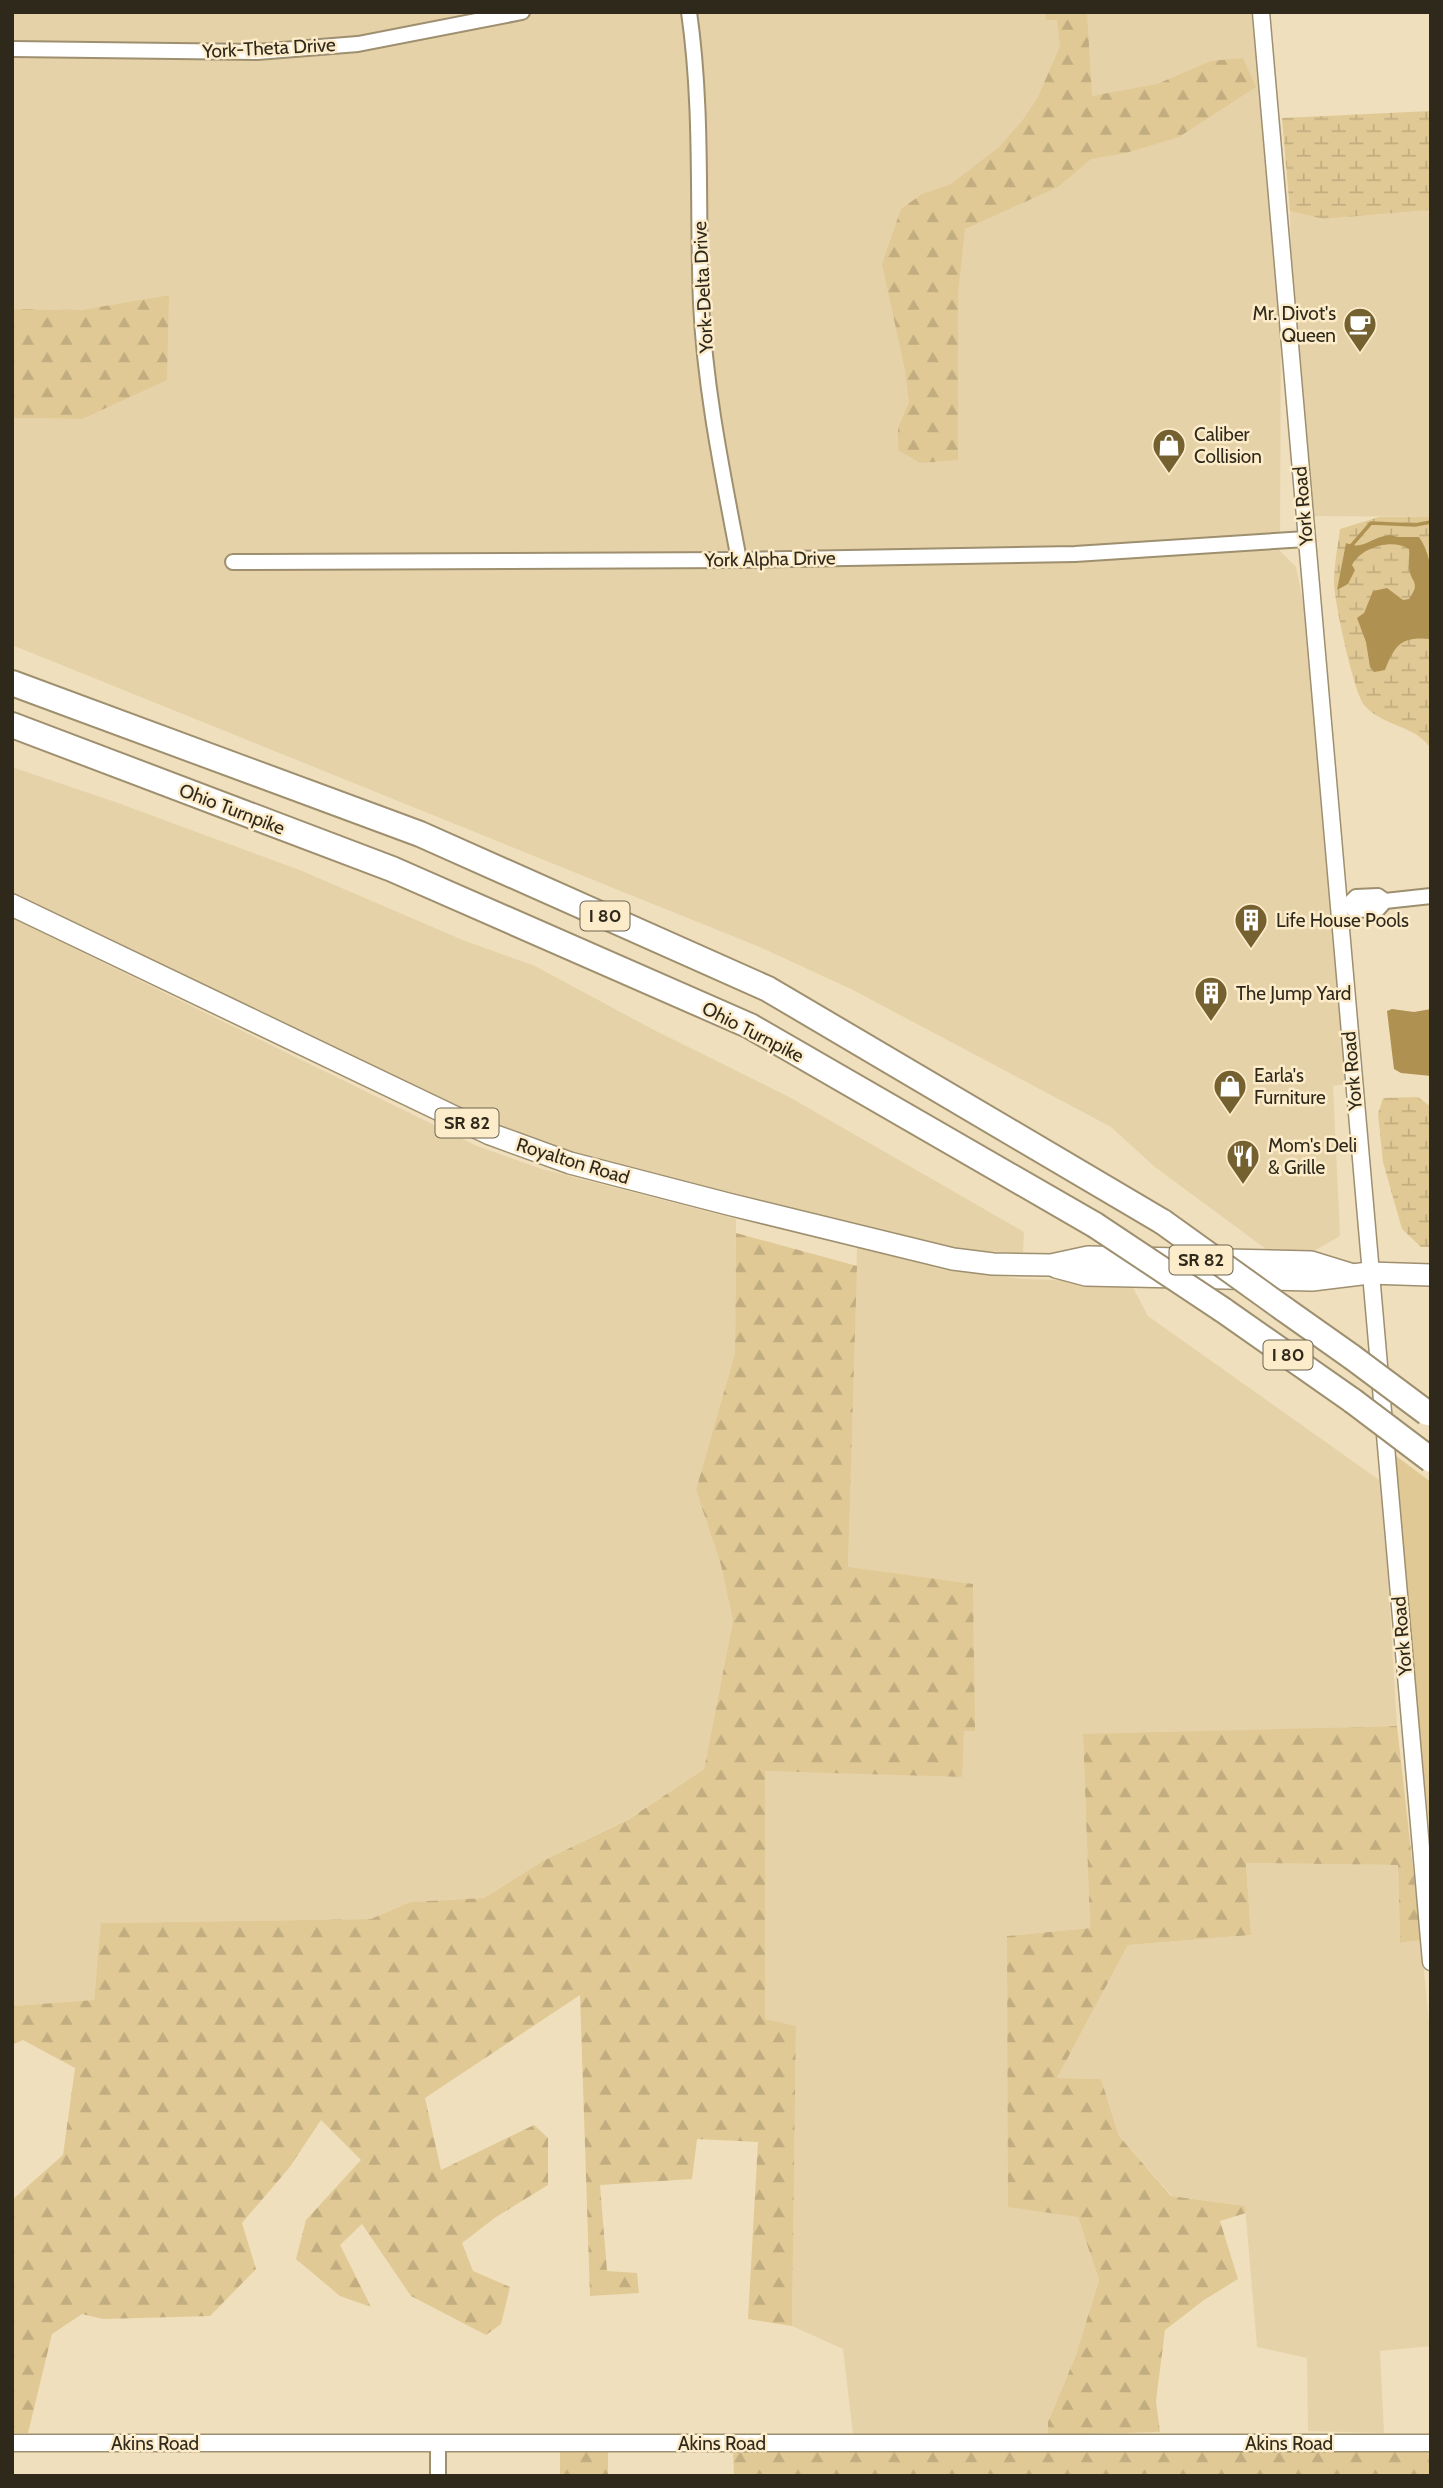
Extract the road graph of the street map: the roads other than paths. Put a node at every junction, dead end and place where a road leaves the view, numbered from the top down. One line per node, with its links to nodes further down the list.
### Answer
1 (522, 12): 4 (street, York-Theta Drive)
2 (689, 12): 6 (street, York-Delta Drive)
3 (1261, 12): 5 (street, York Road)
4 (12, 49)
5 (1306, 540): 6 (street, York Alpha Drive); 11 (street, York Road)
6 (738, 561): 7 (street, York Alpha Drive)
7 (233, 562)
8 (12, 683): 15 (highway, I 80, bridge)
9 (12, 725): 16 (highway, Ohio Turnpike / I 80, bridge)
10 (1431, 896): 11 (street)
11 (1343, 903): 13 (street, York Road)
12 (12, 905): 13 (main road, Royalton Road / SR 82)
13 (1360, 1273): 14 (main road, Royalton Road / SR 82); 17 (street, York Road)
14 (1431, 1275)
15 (1429, 1414)
16 (1431, 1460)
17 (1431, 1962)
18 (12, 2443): 20 (street, Akins Road)
19 (1431, 2443): 20 (street, Akins Road)
20 (438, 2444): 21 (street)
21 (438, 2476)

